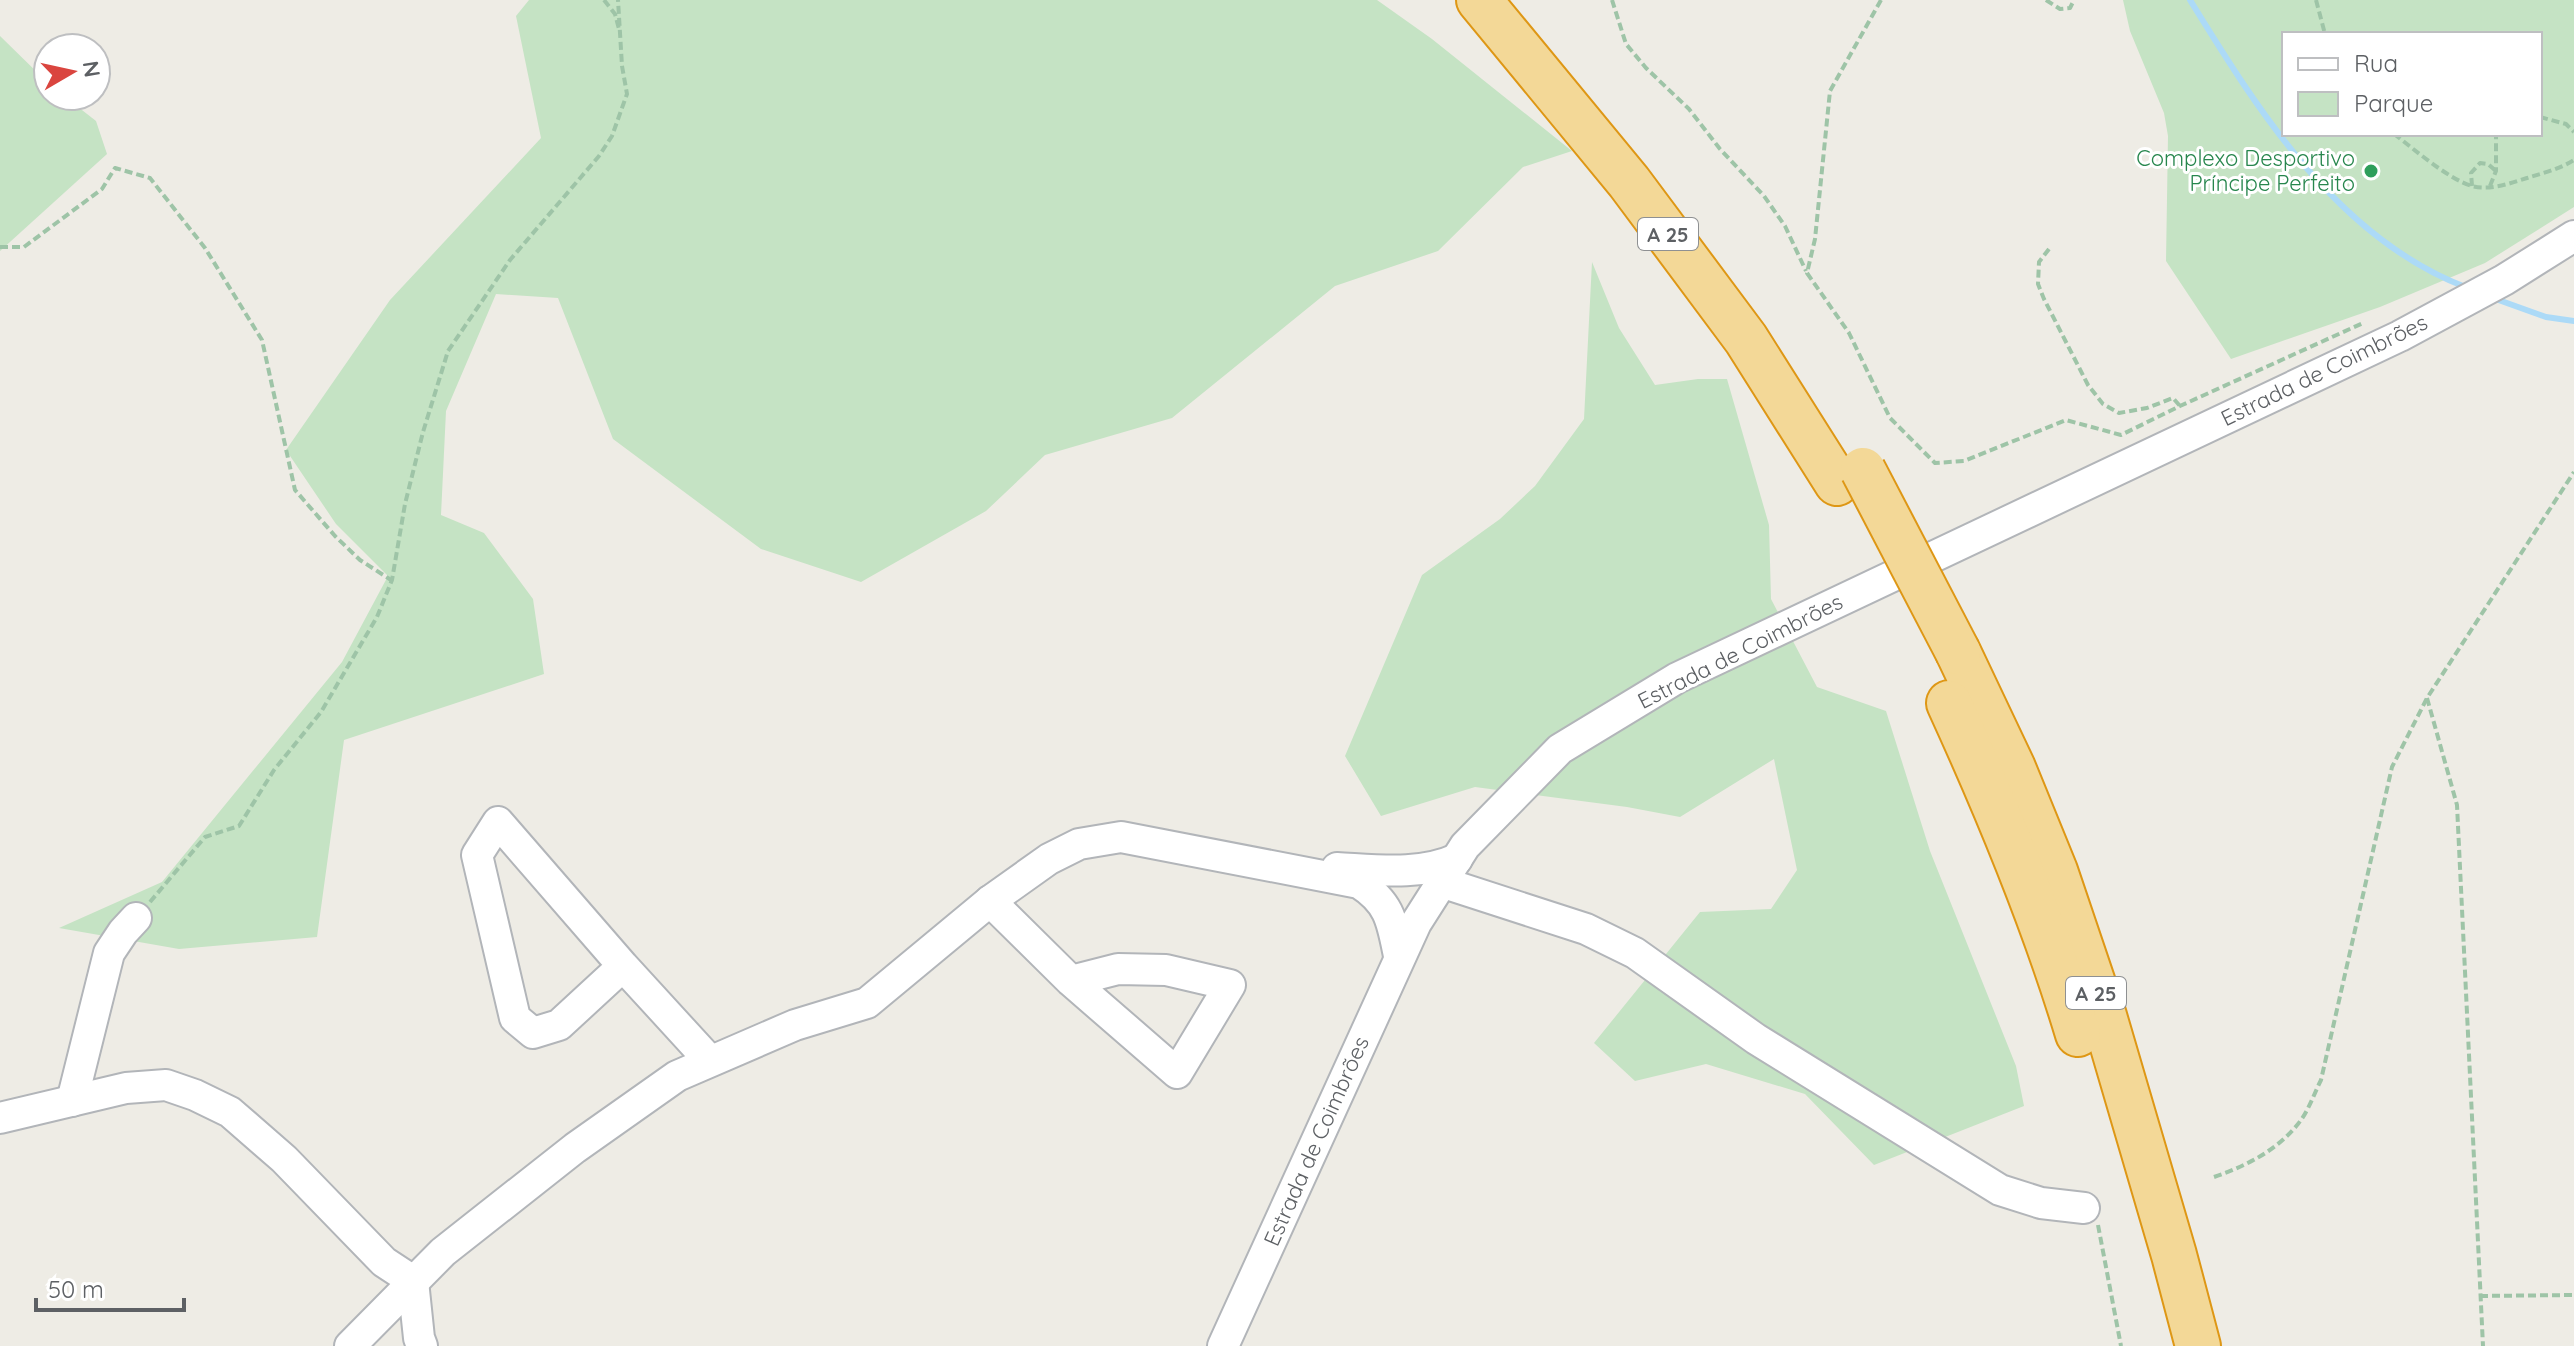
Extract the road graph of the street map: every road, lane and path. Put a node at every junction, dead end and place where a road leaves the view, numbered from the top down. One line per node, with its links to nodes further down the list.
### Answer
1 (604, 0): 11 (path)
2 (618, 0): 11 (path)
3 (1479, 0): 27 (highway, A 25)
4 (1519, 0): 27 (highway, A 25)
5 (1612, 0): 23 (path)
6 (1881, 0): 23 (path)
7 (2046, 0): 8 (path)
8 (2074, 0)
9 (2316, 0): 10 (path)
10 (2324, 32)
11 (620, 37): 28 (path)
12 (2542, 118): 13 (path)
13 (2574, 132)
14 (2397, 136): 18 (path)
15 (2496, 136): 17 (path)
16 (2574, 160): 19 (path)
17 (2496, 171): 18 (path); 19 (path)
18 (2472, 186): 19 (path)
19 (2489, 187)
20 (2574, 236): 32 (street, Estrada de Coimbrões)
21 (0, 247): 28 (path)
22 (2049, 249): 25 (path)
23 (1807, 273): 25 (path)
24 (2363, 323): 25 (path)
25 (2180, 406)
26 (2574, 472): 30 (path)
27 (1850, 477): 29 (highway, A 25, bridge)
28 (392, 580): 35 (path)
29 (1945, 658): 51 (highway, A 25); 52 (highway, A 25)
30 (2427, 698): 42 (path); 46 (path)
31 (1264, 864): 32 (street); 33 (street); 34 (street)
32 (1442, 881): 33 (street); 36 (street, Estrada de Coimbrões); 43 (street)
33 (1359, 883): 36 (street)
34 (990, 901): 38 (street); 39 (street)
35 (136, 918): 40 (street)
36 (1399, 956): 49 (street, Estrada de Coimbrões)
37 (623, 966): 37 (street); 39 (street)
38 (1071, 981): 38 (street)
39 (710, 1061): 44 (street)
40 (72, 1101): 41 (street); 44 (street)
41 (0, 1118)
42 (2214, 1177)
43 (2084, 1208): 50 (path)
44 (413, 1281): 47 (street); 48 (street)
45 (2574, 1295): 46 (path)
46 (2480, 1296): 53 (path)
47 (366, 1342)
48 (422, 1346)
49 (1223, 1346)
50 (2121, 1346)
51 (2169, 1346)
52 (2198, 1346)
53 (2483, 1346)

